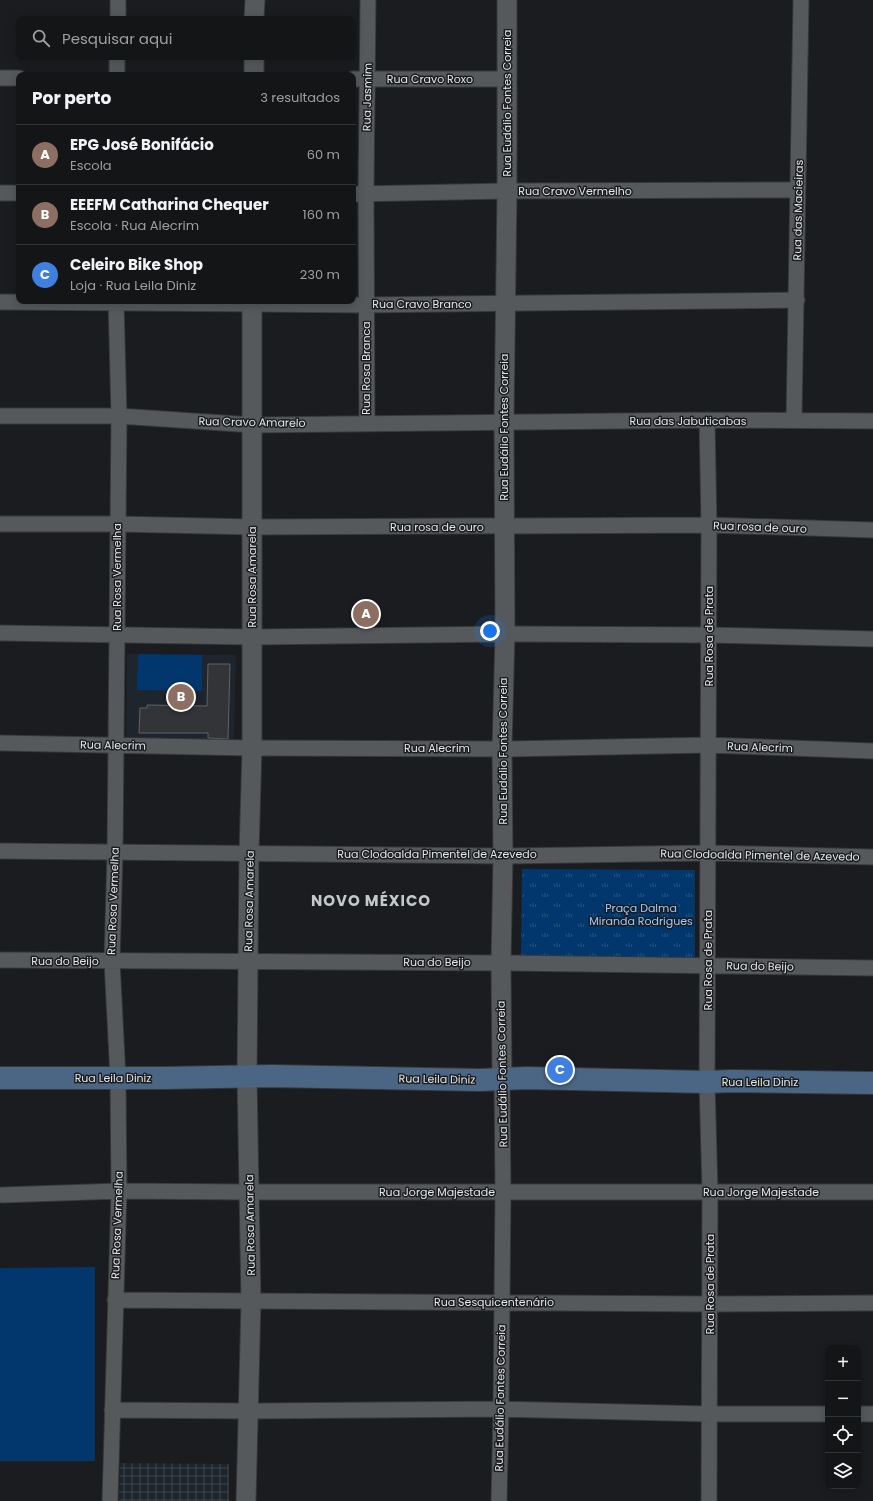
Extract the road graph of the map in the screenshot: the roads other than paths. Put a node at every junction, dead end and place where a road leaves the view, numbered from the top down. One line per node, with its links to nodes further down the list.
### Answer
1 (118, 0): 6 (street)
2 (255, 0): 7 (street)
3 (368, 0): 14 (street, Rua Jasmim)
4 (507, 0): 15 (street, Rua Eudálio Fontes Correia)
5 (801, 0): 16 (street, Rua das Macieiras)
6 (118, 16)
7 (254, 16)
8 (117, 60): 10 (street)
9 (254, 60): 11 (street)
10 (117, 72)
11 (254, 72)
12 (0, 78): 13 (street)
13 (16, 78)
14 (360, 79): 15 (street, Rua Cravo Roxo); 20 (street, Rua Jasmim)
15 (507, 79): 17 (street, Rua Eudálio Fontes Correia)
16 (797, 190): 17 (street, Rua Cravo Vermelho); 21 (street, Rua das Macieiras)
17 (507, 191): 20 (street, Rua Cravo Vermelho); 24 (street, Rua Eudálio Fontes Correia)
18 (0, 193): 19 (street)
19 (16, 193)
20 (359, 194): 28 (street, Rua Rosa Branca)
21 (797, 300): 24 (street, Rua Cravo Branco); 32 (street, Rua das Macieiras)
22 (0, 302): 23 (street, Rua Cravo Branco)
23 (16, 302)
24 (505, 303): 28 (street, Rua Cravo Branco); 34 (street, Rua Eudálio Fontes Correia)
25 (116, 304): 30 (street, Rua Rosa Vermelha)
26 (252, 304): 36 (street, Rua Rosa Amarela)
27 (356, 304): 28 (street, Rua Cravo Branco)
28 (366, 304): 35 (street, Rua Rosa Branca)
29 (0, 416): 30 (street, Rua Cravo Amarelo)
30 (119, 416): 36 (street, Rua Cravo Amarelo); 38 (street, Rua Rosa Vermelha)
31 (707, 420): 32 (street, Rua das Jabuticabas); 34 (street, Rua das Jabuticabas); 39 (street, Rua Rosa de Prata)
32 (794, 420): 33 (street, Rua das Jabuticabas)
33 (873, 421)
34 (504, 422): 35 (street, Rua Cravo Amarelo); 41 (street, Rua Eudálio Fontes Correia)
35 (367, 423): 36 (street, Rua Cravo Amarelo)
36 (253, 425): 40 (street, Rua Rosa Amarela)
37 (0, 524): 38 (street, Rua rosa de ouro)
38 (117, 524): 40 (street, Rua rosa de ouro); 45 (street, Rua Rosa Vermelha)
39 (709, 525): 41 (street, Rua rosa de ouro); 42 (street, Rua rosa de ouro); 46 (street, Rua Rosa de Prata)
40 (253, 527): 41 (street, Rua rosa de ouro); 47 (street, Rua Rosa Amarela)
41 (504, 527): 44 (street, Rua Eudálio Fontes Correia)
42 (873, 530)
43 (0, 633): 45 (street)
44 (505, 634): 46 (street); 47 (street); 53 (street, Rua Eudálio Fontes Correia)
45 (117, 635): 47 (street); 50 (street, Rua Rosa Vermelha)
46 (708, 635): 48 (street); 51 (street, Rua Rosa de Prata)
47 (252, 637): 52 (street, Rua Rosa Amarela)
48 (873, 639)
49 (0, 743): 50 (street, Rua Alecrim)
50 (115, 745): 52 (street, Rua Alecrim); 56 (street, Rua Rosa Vermelha)
51 (708, 745): 53 (street, Rua Alecrim); 54 (street, Rua Alecrim); 58 (street, Rua Rosa de Prata)
52 (252, 748): 53 (street, Rua Alecrim); 57 (street, Rua Rosa Amarela)
53 (502, 749): 59 (street, Rua Eudálio Fontes Correia)
54 (873, 751)
55 (0, 851): 56 (street, Rua Clodoalda Pimentel de Azevedo)
56 (115, 852): 57 (street, Rua Clodoalda Pimentel de Azevedo); 62 (street, Rua Rosa Vermelha)
57 (249, 853): 59 (street, Rua Clodoalda Pimentel de Azevedo); 63 (street, Rua Rosa Amarela)
58 (708, 853): 59 (street, Rua Clodoalda Pimentel de Azevedo); 60 (street, Rua Clodoalda Pimentel de Azevedo); 65 (street, Rua Rosa de Prata)
59 (503, 856): 64 (street, Rua Eudálio Fontes Correia)
60 (873, 857)
61 (0, 960): 62 (street, Rua do Beijo)
62 (112, 961): 63 (street, Rua do Beijo); 69 (street, Rua Rosa Vermelha)
63 (248, 962): 64 (street, Rua do Beijo); 67 (street, Rua Rosa Amarela)
64 (501, 963): 65 (street, Rua do Beijo); 70 (street, Rua Eudálio Fontes Correia)
65 (708, 965): 66 (street, Rua do Beijo); 71 (street, Rua Rosa de Prata)
66 (873, 968)
67 (247, 1077): 69 (main road, Rua Leila Diniz); 70 (main road, Rua Leila Diniz); 74 (street, Rua Rosa Amarela)
68 (0, 1078): 69 (main road, Rua Leila Diniz)
69 (118, 1078): 73 (street, Rua Rosa Vermelha)
70 (502, 1079): 71 (main road, Rua Leila Diniz); 75 (street, Rua Eudálio Fontes Correia)
71 (708, 1082): 72 (main road, Rua Leila Diniz); 76 (street, Rua Rosa de Prata)
72 (873, 1083)
73 (119, 1191): 74 (street, Rua Jorge Majestade); 78 (street, Rua Jorge Majestade); 79 (street, Rua Rosa Vermelha)
74 (249, 1192): 75 (street, Rua Jorge Majestade); 80 (street, Rua Rosa Amarela)
75 (503, 1192): 76 (street, Rua Jorge Majestade); 81 (street, Rua Eudálio Fontes Correia)
76 (710, 1192): 77 (street, Rua Jorge Majestade); 83 (street, Rua Rosa de Prata)
77 (873, 1192)
78 (2, 1195)
79 (115, 1300): 80 (street, Rua Sesquicentenário); 85 (street, Rua Rosa Vermelha)
80 (251, 1301): 81 (street, Rua Sesquicentenário); 86 (street, Rua Rosa Amarela)
81 (501, 1302): 83 (street, Rua Sesquicentenário); 84 (street, Rua Eudálio Fontes Correia)
82 (873, 1303): 83 (street, Rua Sesquicentenário)
83 (710, 1304): 87 (street, Rua Rosa de Prata)
84 (501, 1409): 86 (street); 87 (street); 93 (street, Rua Eudálio Fontes Correia)
85 (112, 1410): 86 (street); 91 (street, Rua Rosa Vermelha)
86 (249, 1411): 92 (street, Rua Rosa Amarela)
87 (710, 1414): 88 (street); 94 (street, Rua Rosa de Prata)
88 (825, 1414)
89 (861, 1414): 90 (street)
90 (873, 1414)
91 (110, 1501)
92 (246, 1501)
93 (499, 1501)
94 (709, 1501)

